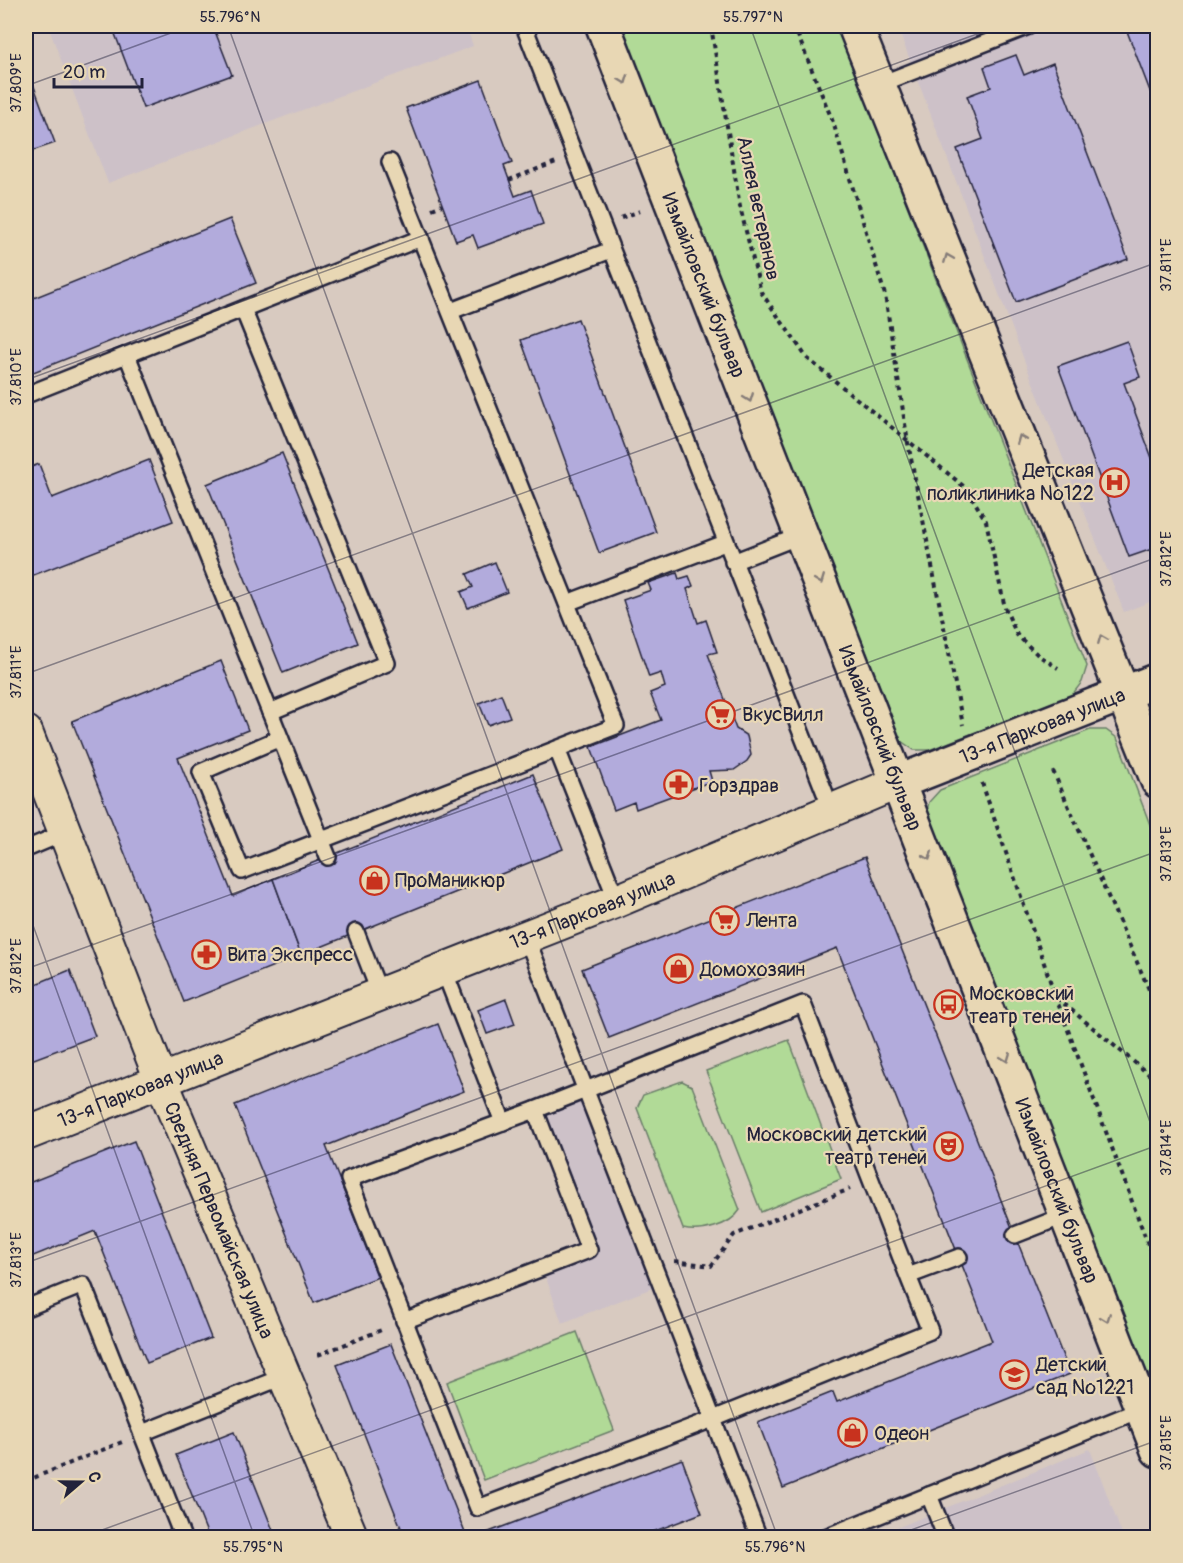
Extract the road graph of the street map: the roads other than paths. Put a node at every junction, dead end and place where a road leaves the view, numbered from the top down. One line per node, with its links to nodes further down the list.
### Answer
1 (524, 26): 8 (lane)
2 (603, 26): 13 (street, Измайловский бульвар, one-way to 13)
3 (855, 26): 5 (street)
4 (1029, 26): 5 (lane)
5 (878, 85): 18 (street, one-way to 5)
6 (390, 162): 7 (lane)
7 (421, 238): 9 (lane); 10 (lane)
8 (611, 250): 10 (lane); 14 (lane)
9 (243, 309): 11 (lane); 19 (lane)
10 (451, 311): 16 (lane)
11 (127, 355): 12 (lane); 19 (lane)
12 (26, 395)
13 (802, 535): 15 (lane); 24 (street, Измайловский бульвар, one-way to 24)
14 (725, 543): 15 (lane); 16 (lane)
15 (733, 562): 25 (lane)
16 (567, 603): 22 (lane)
17 (1158, 680): 18 (street, 13-я Парковая улица)
18 (1124, 694): 23 (street); 24 (street, 13-я Парковая улица)
19 (270, 712): 21 (lane)
20 (26, 732): 26 (street, Средняя Первомайская улица)
21 (280, 738): 27 (lane); 27 (lane)
22 (557, 749): 27 (lane); 30 (lane)
23 (1158, 781)
24 (899, 782): 25 (street, 13-я Парковая улица); 40 (street, Измайловский бульвар, one-way to 40)
25 (832, 811): 30 (street, 13-я Парковая улица)
26 (64, 833): 28 (lane); 35 (street, Средняя Первомайская улица)
27 (320, 839): 29 (lane)
28 (26, 849)
29 (328, 857)
30 (617, 901): 32 (street, 13-я Парковая улица)
31 (356, 932): 34 (lane)
32 (526, 936): 33 (street, 13-я Парковая улица); 36 (lane)
33 (443, 969): 34 (street, 13-я Парковая улица); 38 (lane)
34 (380, 994): 35 (street, 13-я Парковая улица)
35 (161, 1080): 39 (street, 13-я Парковая улица); 46 (street, Средняя Первомайская улица)
36 (587, 1090): 37 (lane); 43 (lane); 48 (lane)
37 (535, 1110): 38 (lane); 45 (lane)
38 (503, 1122): 45 (lane)
39 (26, 1134)
40 (1066, 1215): 41 (lane); 47 (street, Измайловский бульвар, one-way to 47)
41 (1015, 1235)
42 (959, 1257): 43 (lane)
43 (908, 1276): 48 (lane)
44 (26, 1308): 49 (lane)
45 (405, 1321): 48 (lane)
46 (285, 1376): 49 (lane); 53 (street, Средняя Первомайская улица)
47 (1142, 1409): 50 (street, Измайловский бульвар); 51 (lane)
48 (713, 1419): 54 (lane)
49 (142, 1433): 52 (lane)
50 (1158, 1450)
51 (929, 1495): 55 (lane); 56 (lane)
52 (183, 1538)
53 (352, 1538)
54 (759, 1538)
55 (823, 1538)
56 (946, 1538)

